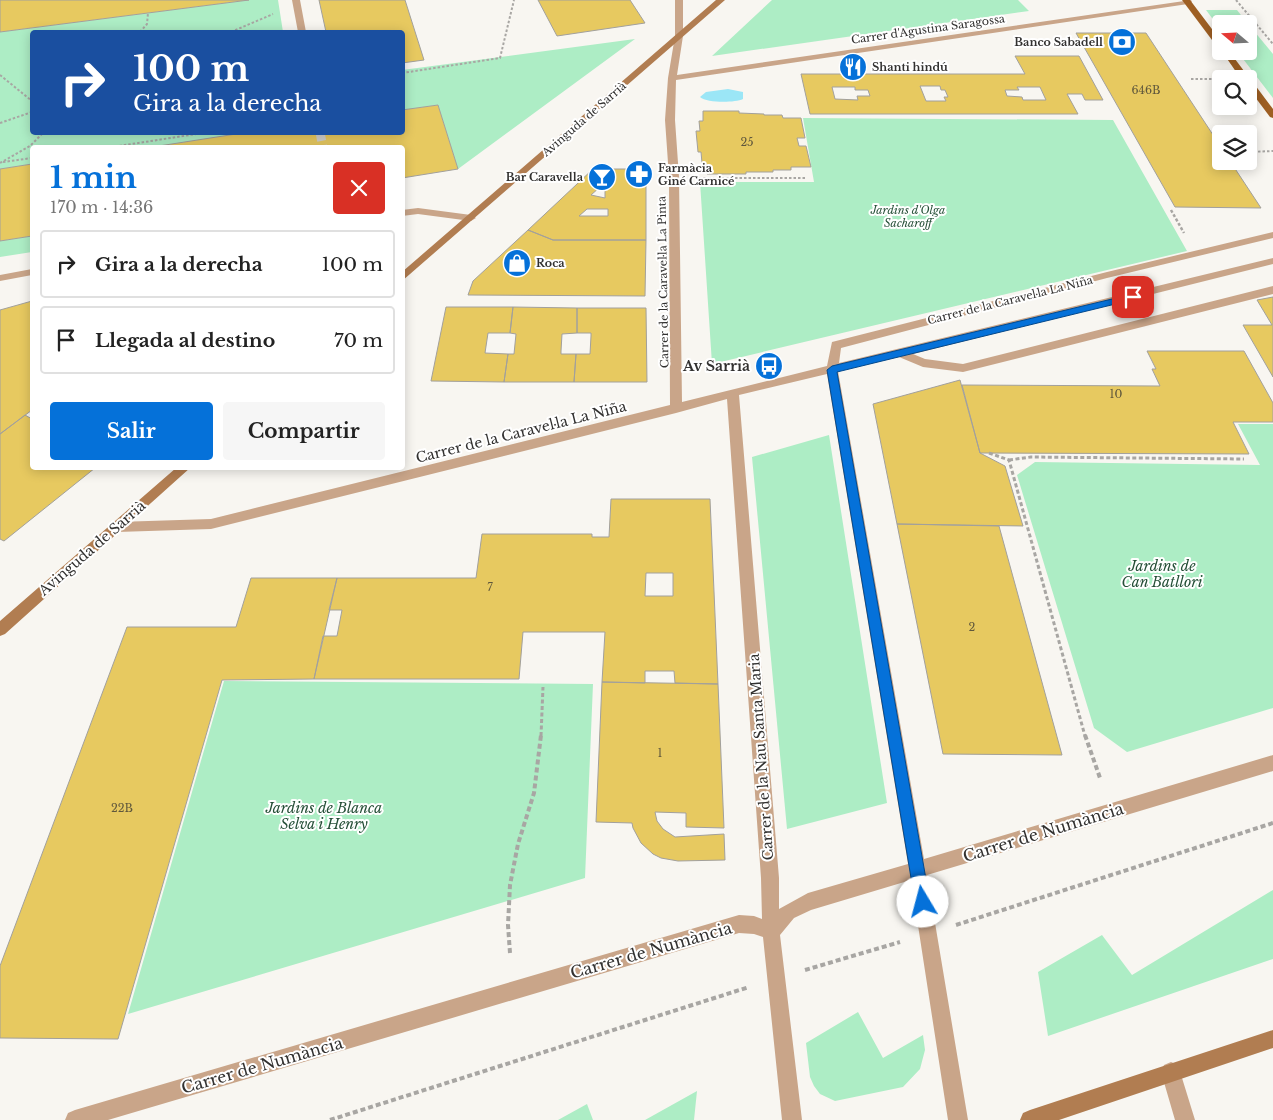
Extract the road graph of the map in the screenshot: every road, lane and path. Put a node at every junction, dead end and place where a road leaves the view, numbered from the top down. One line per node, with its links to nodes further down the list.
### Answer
1 (296, 0): 11 (street)
2 (514, 0): 15 (path)
3 (679, 0): 13 (street)
4 (721, 0): 13 (main road, Avinguda de Sarrià)
5 (1236, 0): 14 (path)
6 (1187, 1): 12 (main road); 17 (street, Carrer d'Agustina Saragossa)
7 (148, 13): 9 (path)
8 (277, 13): 10 (path)
9 (142, 30)
10 (236, 30)
11 (302, 30)
12 (1212, 34)
13 (680, 36): 17 (street, Carrer de la Caravel·la La Pinta); 36 (main road, Avinguda de Sarrià)
14 (1273, 44)
15 (405, 73)
16 (0, 75): 21 (path)
17 (672, 78): 46 (street, Carrer de la Caravel·la La Pinta)
18 (1191, 79): 19 (path)
19 (1212, 79)
20 (1257, 93): 23 (main road)
21 (30, 100)
22 (30, 113): 24 (path)
23 (1273, 115)
24 (0, 122)
25 (42, 135): 27 (path)
26 (190, 135): 28 (path)
27 (32, 145)
28 (125, 145)
29 (30, 147): 32 (path)
30 (1273, 151): 31 (path)
31 (1257, 152)
32 (30, 158)
33 (698, 178): 34 (path)
34 (806, 178)
35 (405, 213): 36 (street)
36 (471, 218): 40 (main road, Avinguda de Sarrià)
37 (1273, 235): 44 (street, Carrer de la Caravel·la La Niña)
38 (1273, 261): 43 (street, Carrer de la Caravel·la La Niña)
39 (30, 272): 41 (street)
40 (405, 275)
41 (0, 278)
42 (1273, 290): 43 (street)
43 (900, 353): 44 (street, Carrer de la Caravel·la La Niña)
44 (832, 370): 45 (street, Carrer de la Caravel·la La Niña); 57 (street)
45 (733, 393): 46 (street, Carrer de la Caravel·la La Niña); 59 (street, Carrer de la Nau Santa Maria)
46 (676, 409): 51 (street, Carrer de la Caravel·la La Niña)
47 (989, 453): 49 (path)
48 (1244, 459): 49 (path)
49 (1009, 460): 55 (path)
50 (182, 470): 51 (main road, Avinguda de Sarrià)
51 (116, 527): 52 (main road, Avinguda de Sarrià)
52 (0, 630)
53 (543, 687): 61 (path)
54 (1273, 763): 57 (street, Carrer de Numància)
55 (1100, 778)
56 (1273, 823): 58 (path)
57 (918, 870): 59 (street, Carrer de Numància); 69 (street)
58 (951, 926)
59 (772, 932): 66 (street, Carrer de Numància); 68 (street, Carrer de la Nau Santa Maria)
60 (908, 940): 62 (path)
61 (510, 953)
62 (800, 972)
63 (755, 985): 67 (path)
64 (1273, 1039): 65 (main road)
65 (1170, 1072): 70 (main road); 71 (street)
66 (75, 1120)
67 (330, 1120)
68 (792, 1120)
69 (958, 1120)
70 (1030, 1120)
71 (1185, 1120)

